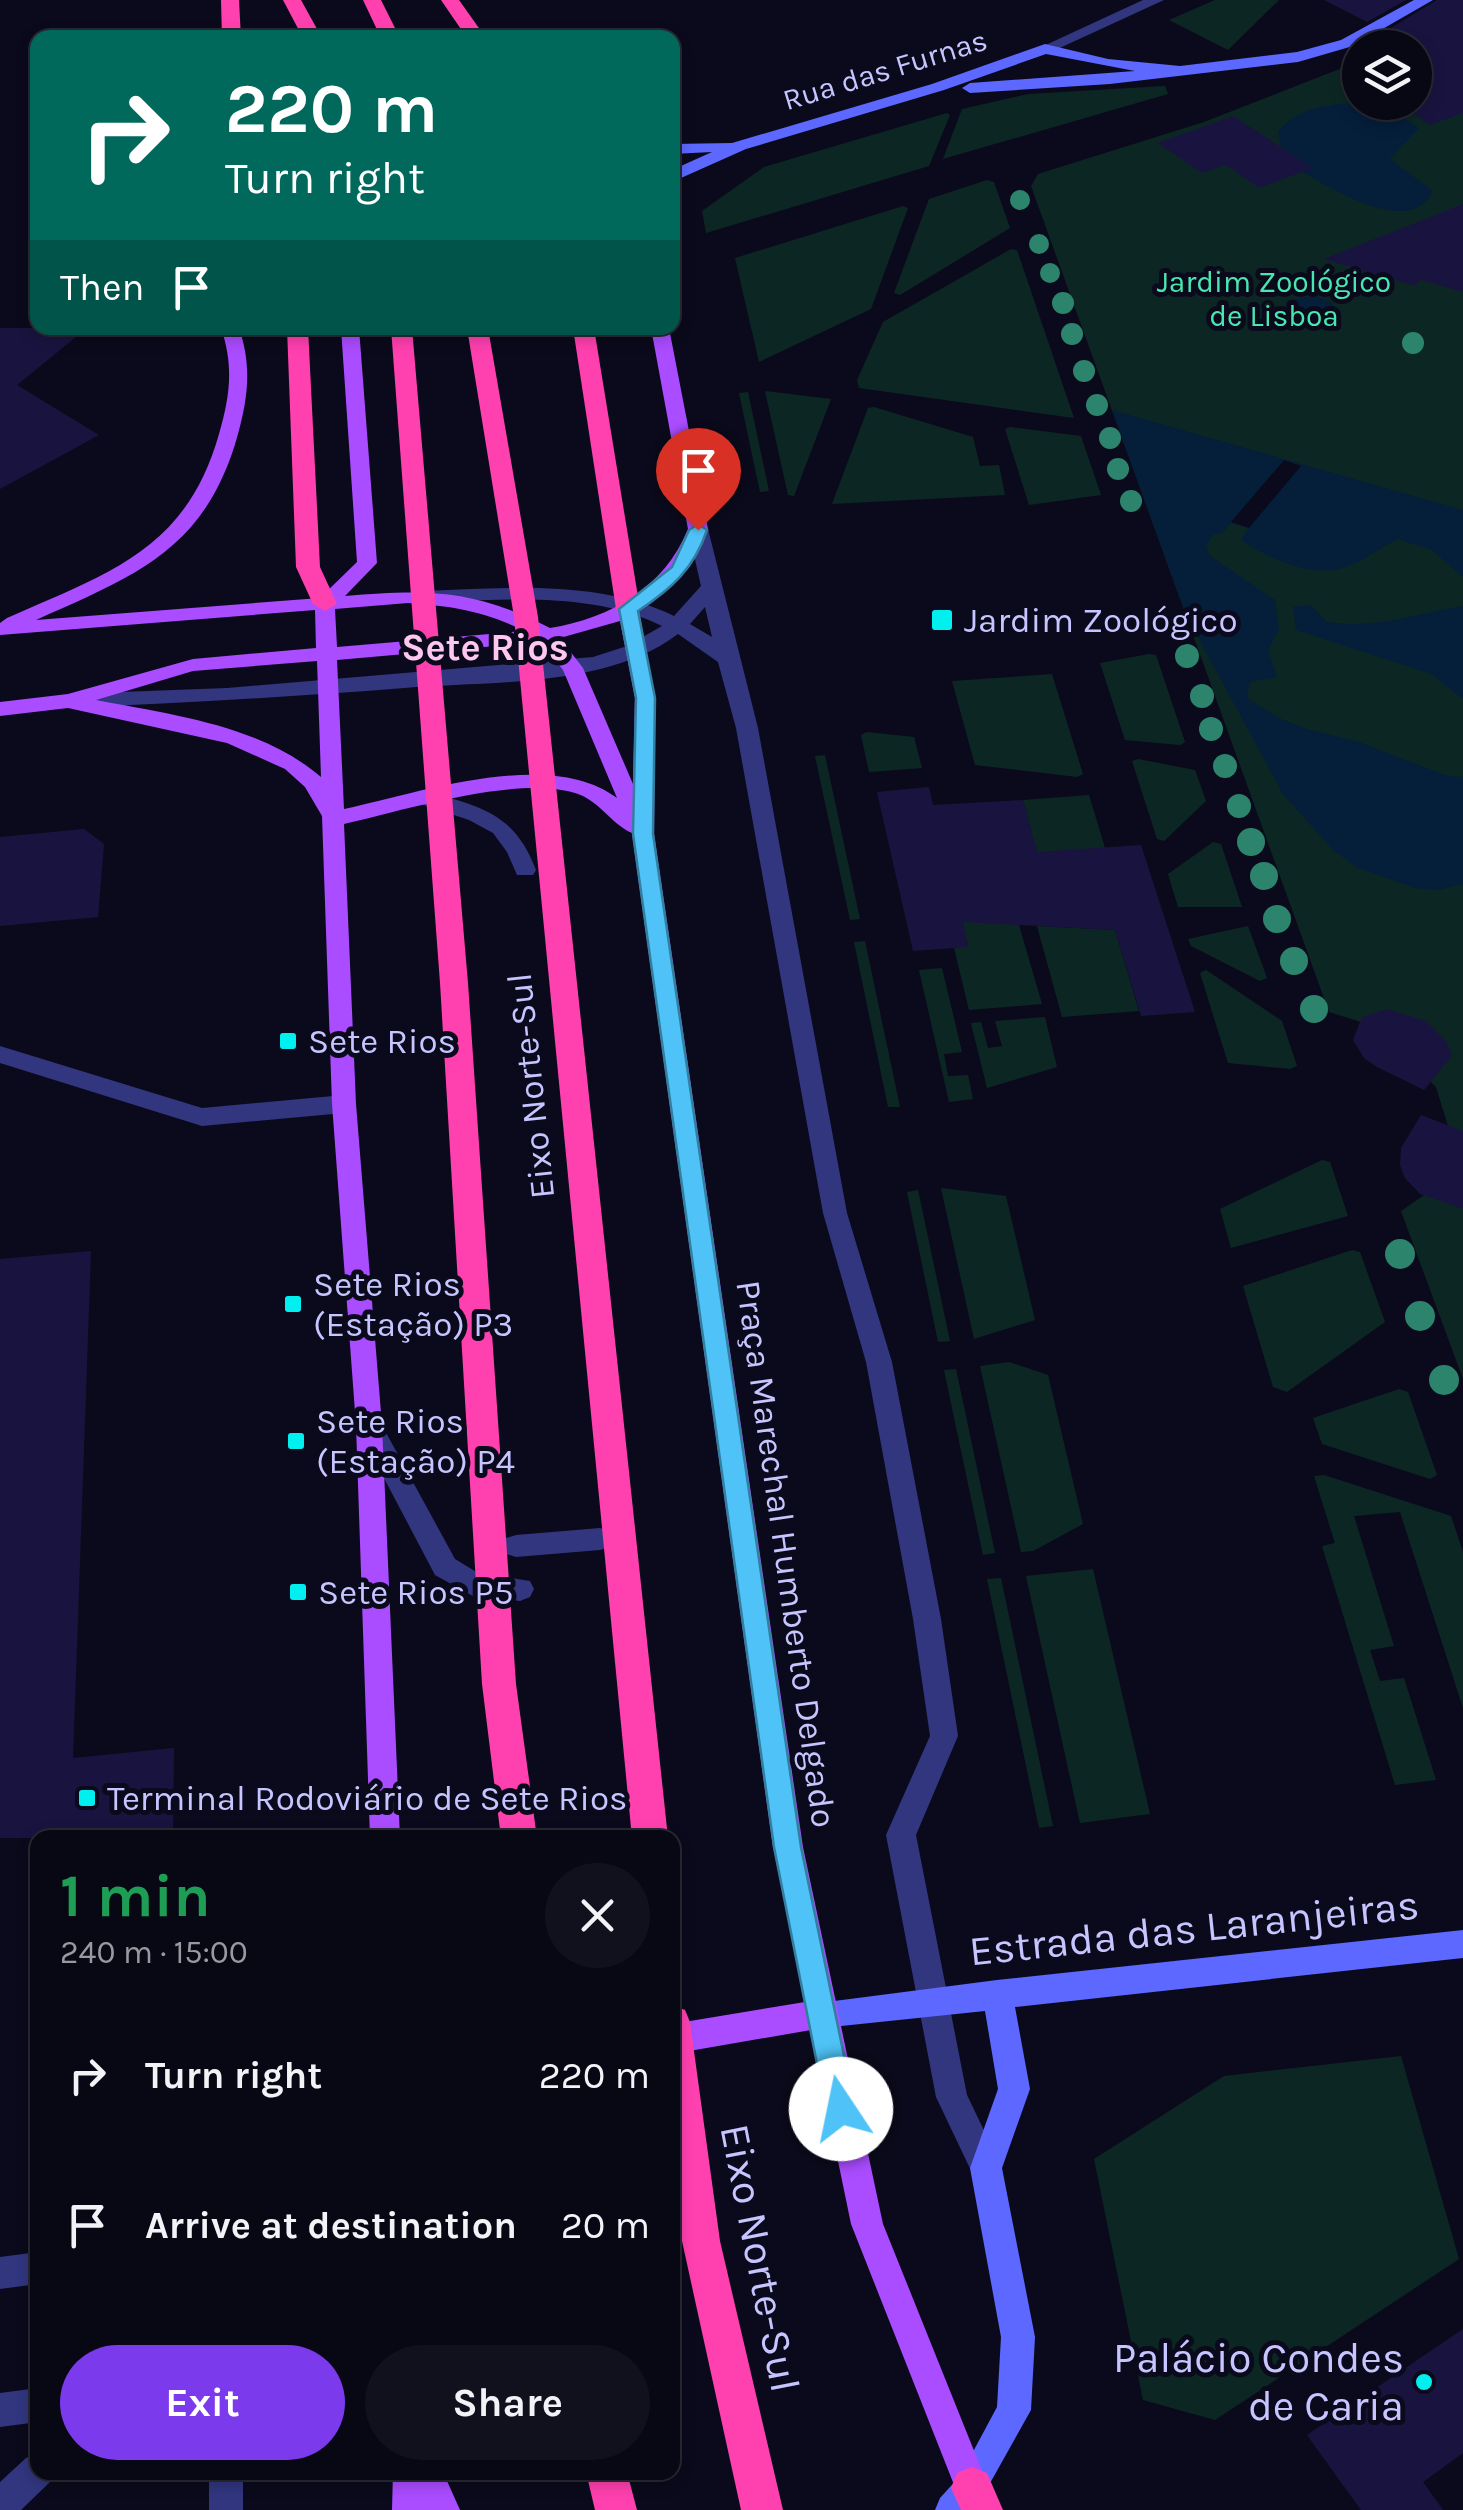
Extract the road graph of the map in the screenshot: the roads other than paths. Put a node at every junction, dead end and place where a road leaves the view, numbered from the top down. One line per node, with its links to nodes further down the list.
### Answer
1 (230, 0): 7 (highway)
2 (292, 0): 8 (highway)
3 (372, 0): 9 (highway)
4 (450, 0): 10 (highway)
5 (1156, 0): 11 (street, Rua das Furnas)
6 (1425, 0): 12 (street)
7 (232, 30)
8 (309, 30)
9 (387, 30)
10 (472, 30)
11 (1044, 49): 12 (street); 13 (street, Rua das Furnas)
12 (1176, 70): 13 (street)
13 (912, 95): 14 (street, Rua das Furnas)
14 (740, 145): 15 (street, Rua das Furnas); 16 (street, Rua das Furnas)
15 (680, 149)
16 (680, 173)
17 (232, 335): 30 (main road)
18 (297, 335): 27 (highway)
19 (351, 335): 27 (main road)
20 (403, 335): 50 (highway, Eixo Norte-Sul)
21 (479, 335): 51 (highway, Eixo Norte-Sul)
22 (584, 335): 28 (highway)
23 (661, 335): 24 (main road)
24 (698, 530): 25 (street); 28 (main road)
25 (711, 587): 29 (street); 34 (street)
26 (408, 597): 27 (main road); 28 (street); 31 (main road)
27 (324, 604): 30 (main road); 33 (main road)
28 (628, 609): 29 (street); 31 (main road); 32 (main road, Praça Marechal Humberto Delgado)
29 (677, 626): 32 (street); 34 (street)
30 (0, 629)
31 (546, 634): 33 (main road); 35 (main road)
32 (636, 652): 35 (street); 41 (main road, Praça Marechal Humberto Delgado)
33 (326, 654): 36 (main road); 37 (main road)
34 (727, 659): 54 (street)
35 (573, 668): 36 (street); 41 (main road)
36 (327, 688): 37 (street); 40 (main road)
37 (68, 701): 38 (main road); 40 (main road)
38 (0, 709)
39 (429, 799): 40 (main road); 41 (main road); 42 (street)
40 (332, 819): 44 (main road)
41 (643, 834): 55 (main road, Praça Marechal Humberto Delgado)
42 (524, 870)
43 (0, 1054): 44 (street)
44 (344, 1104): 45 (main road)
45 (370, 1425): 48 (street); 49 (main road)
46 (600, 1538): 47 (street)
47 (516, 1546)
48 (520, 1589)
49 (385, 1830)
50 (518, 1830)
51 (649, 1830)
52 (1463, 1944): 53 (street, Estrada das Laranjeiras)
53 (997, 1994): 54 (street, Estrada das Laranjeiras); 58 (street)
54 (934, 2001): 55 (street, Estrada das Laranjeiras); 58 (street)
55 (822, 2014): 56 (main road); 68 (main road, Praça Marechal Humberto Delgado)
56 (680, 2039)
57 (680, 2082): 74 (highway, Eixo Norte-Sul)
58 (986, 2168): 68 (street)
59 (30, 2269): 60 (street)
60 (0, 2273)
61 (30, 2406): 62 (street)
62 (0, 2410)
63 (30, 2478): 69 (street)
64 (226, 2480): 70 (street)
65 (410, 2480): 71 (main road)
66 (429, 2480): 72 (main road)
67 (608, 2480): 73 (highway)
68 (969, 2502)
69 (0, 2506)
70 (226, 2510)
71 (410, 2510)
72 (444, 2510)
73 (616, 2510)
74 (762, 2510)

